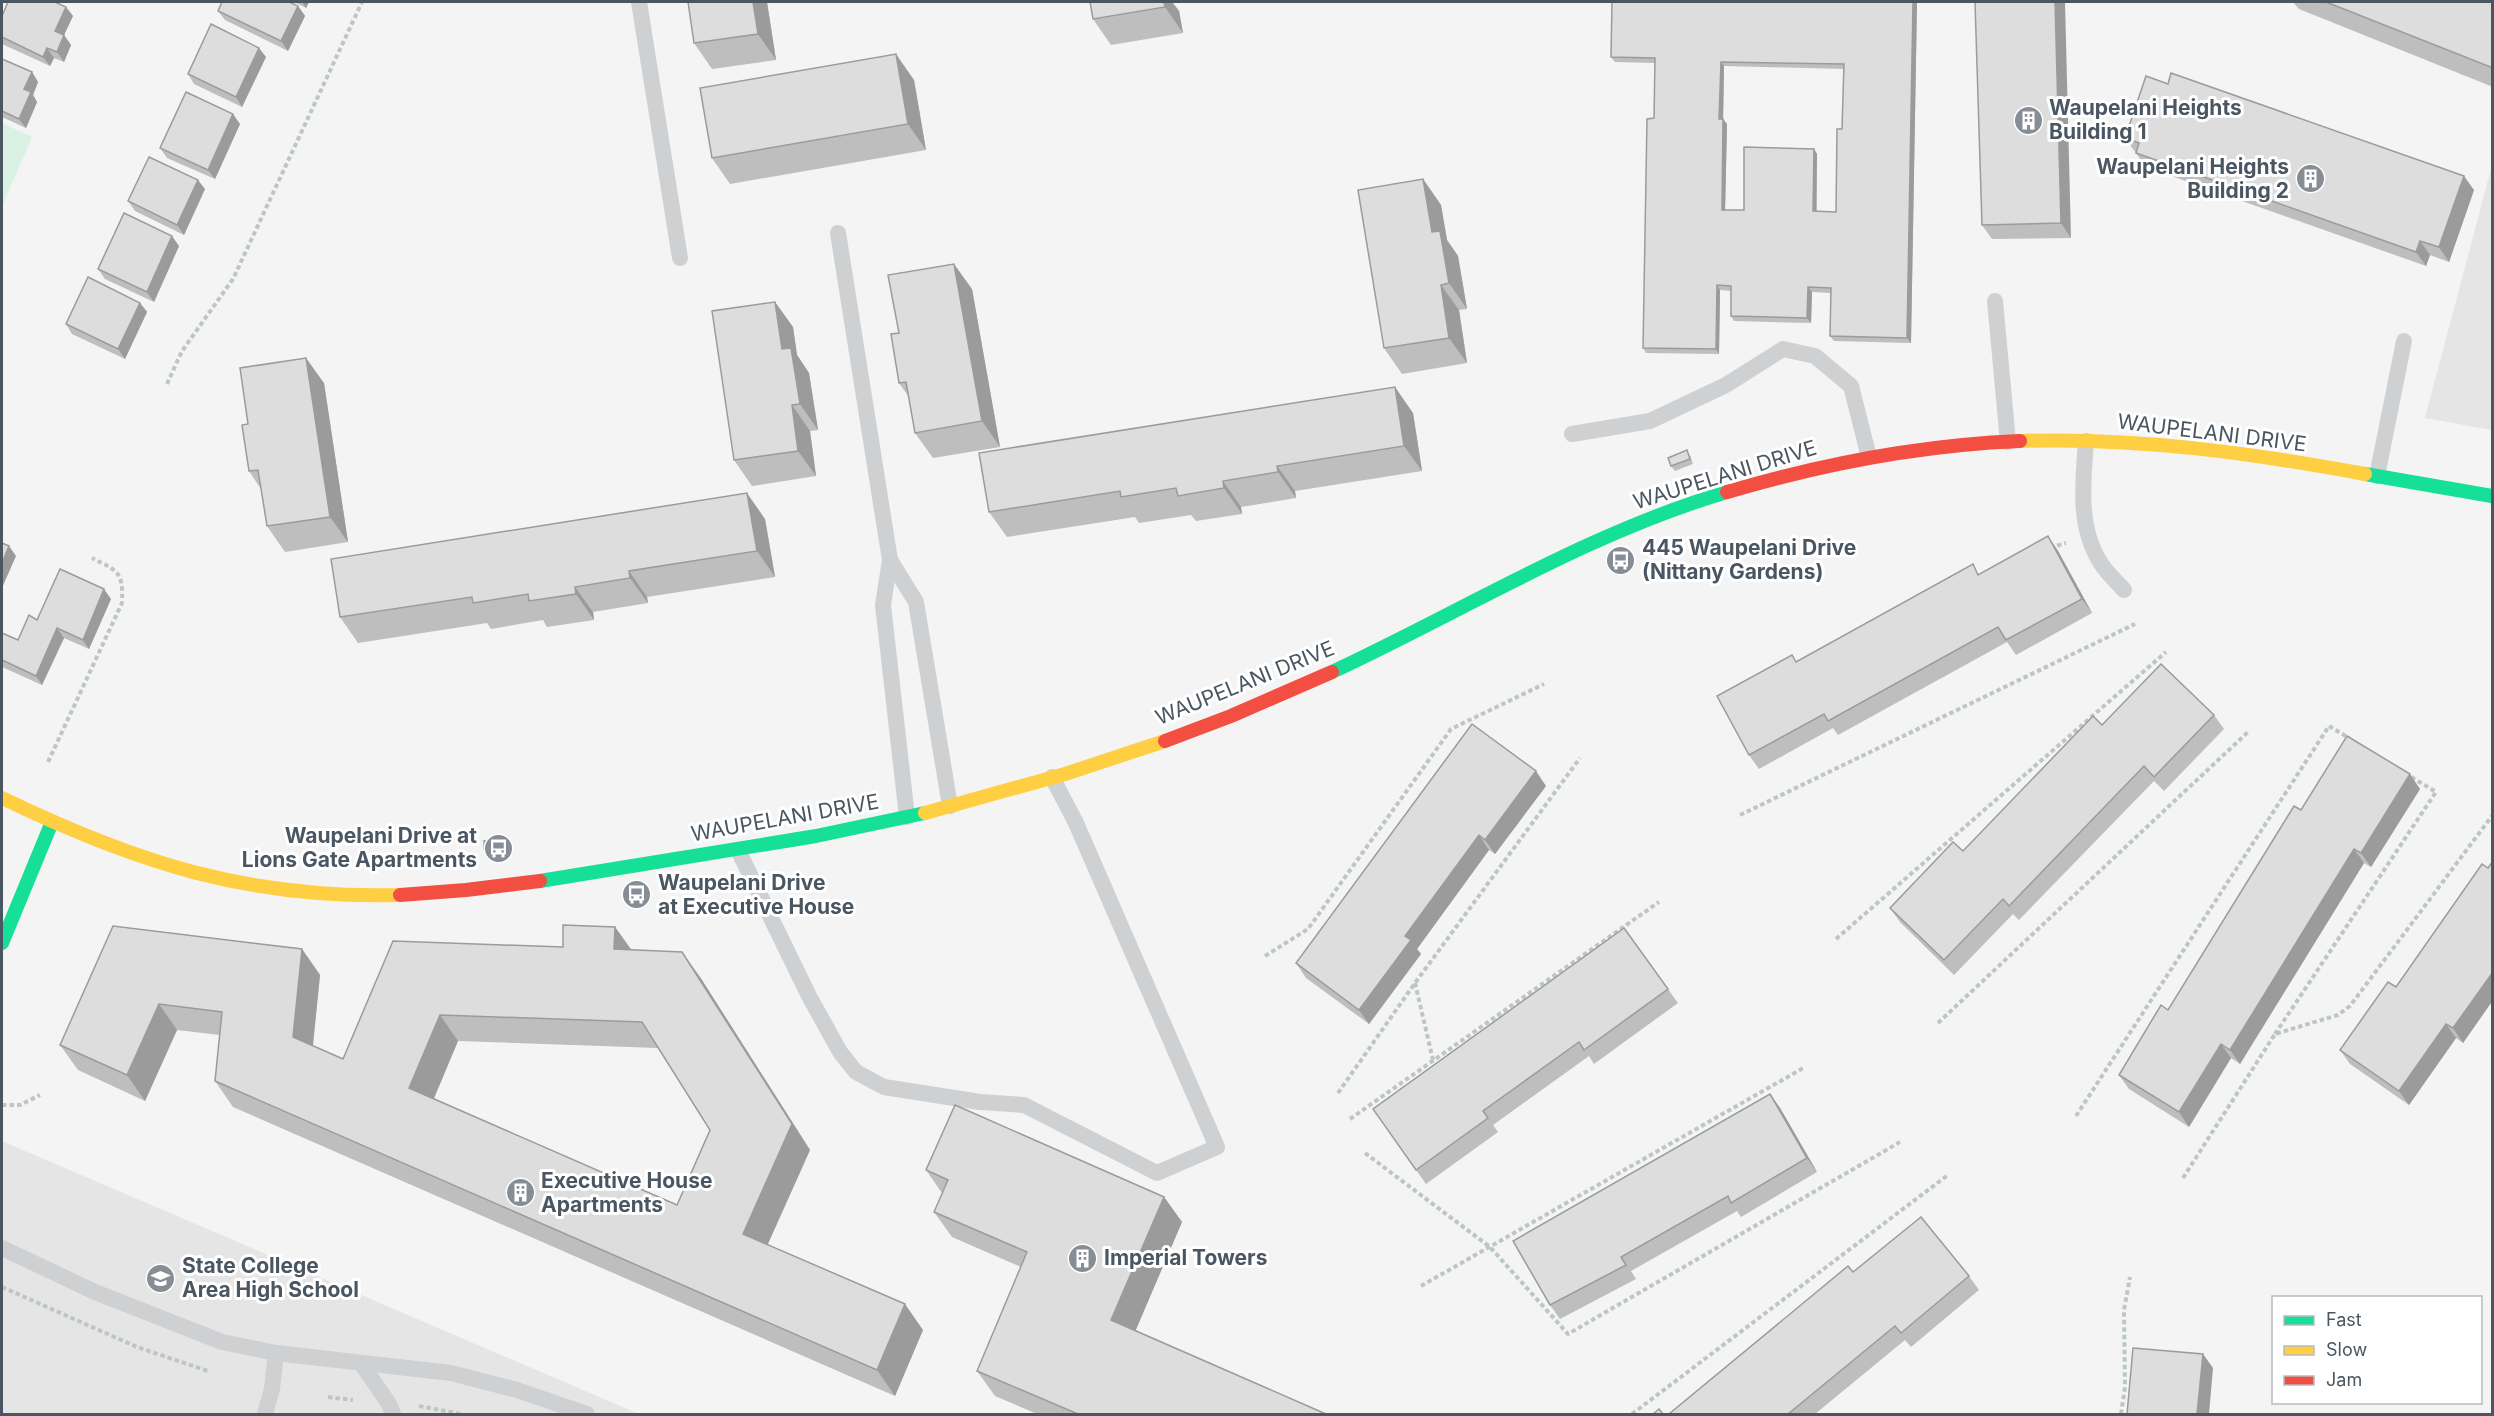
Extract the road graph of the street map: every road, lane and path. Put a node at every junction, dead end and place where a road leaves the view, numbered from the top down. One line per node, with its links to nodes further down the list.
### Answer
1 (362, 2): 7 (path)
2 (639, 2): 4 (lane)
3 (838, 232): 17 (lane)
4 (680, 258)
5 (1995, 301): 10 (lane)
6 (2404, 341): 12 (lane)
7 (167, 384)
8 (1572, 434): 11 (lane)
9 (2086, 441): 10 (street, WAUPELANI DRIVE); 12 (street, WAUPELANI DRIVE); 14 (lane)
10 (2008, 442): 11 (street, WAUPELANI DRIVE)
11 (1869, 457): 27 (street, WAUPELANI DRIVE)
12 (2377, 476): 13 (street, WAUPELANI DRIVE)
13 (2493, 496)
14 (2088, 535): 15 (path); 18 (lane)
15 (2046, 550)
16 (92, 558): 25 (path)
17 (890, 560): 29 (lane); 32 (lane)
18 (2124, 590)
19 (2135, 624): 30 (path)
20 (2166, 652): 36 (path)
21 (1544, 684): 38 (path)
22 (2248, 732): 40 (path)
23 (2358, 744): 47 (path)
24 (1580, 758): 39 (path)
25 (48, 762)
26 (2407, 774): 41 (path)
27 (1052, 777): 29 (street, WAUPELANI DRIVE); 34 (lane)
28 (2, 798): 33 (street, WAUPELANI DRIVE)
29 (950, 806): 32 (street, WAUPELANI DRIVE)
30 (1740, 815)
31 (2493, 816): 41 (path)
32 (907, 817): 34 (street, WAUPELANI DRIVE)
33 (52, 822): 34 (street, WAUPELANI DRIVE); 37 (street)
34 (738, 850)
35 (1659, 902): 42 (path)
36 (1836, 939)
37 (2, 943)
38 (1265, 956)
39 (1416, 983): 42 (path); 44 (path)
40 (1938, 1023)
41 (2275, 1034): 52 (path)
42 (1433, 1060): 48 (path)
43 (1805, 1067): 53 (path)
44 (1338, 1093)
45 (40, 1095): 46 (path)
46 (2, 1105)
47 (2076, 1116)
48 (1350, 1119)
49 (1900, 1142): 53 (path)
50 (1365, 1153): 53 (path)
51 (1948, 1175): 68 (path)
52 (2183, 1178)
53 (1490, 1247): 56 (path)
54 (2, 1248): 58 (lane)
55 (2130, 1277): 69 (path)
56 (1421, 1286)
57 (2, 1287): 60 (path)
58 (276, 1353): 59 (lane); 64 (lane)
59 (361, 1363): 65 (lane); 67 (lane)
60 (208, 1371)
61 (328, 1397): 62 (path)
62 (354, 1400)
63 (420, 1406): 66 (path)
64 (264, 1414)
65 (393, 1414)
66 (461, 1414)
67 (587, 1414)
68 (1632, 1414)
69 (2121, 1414)

